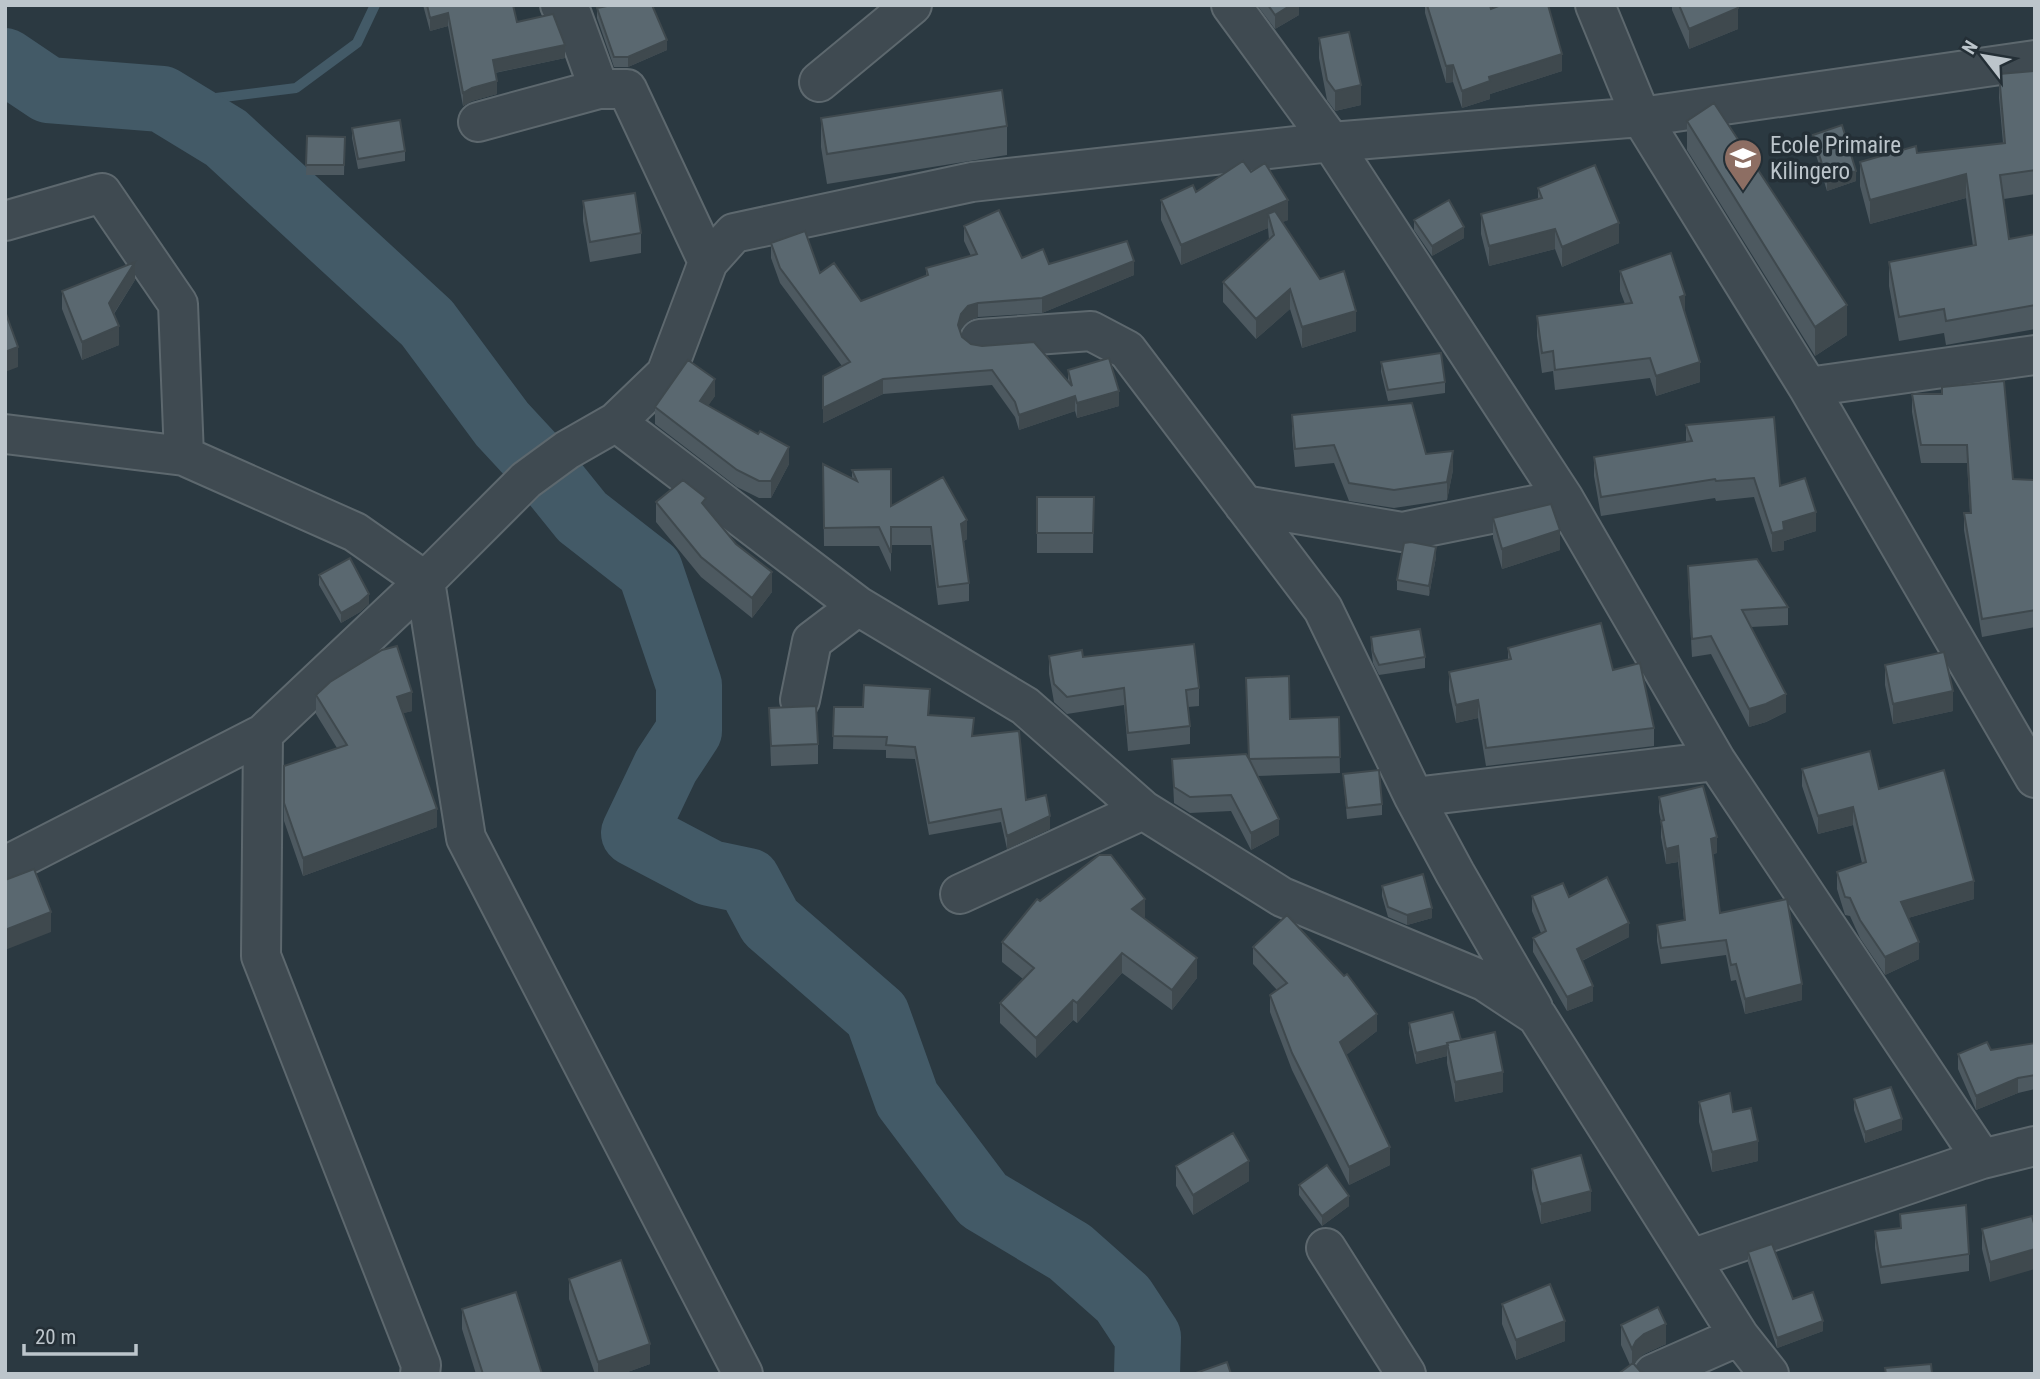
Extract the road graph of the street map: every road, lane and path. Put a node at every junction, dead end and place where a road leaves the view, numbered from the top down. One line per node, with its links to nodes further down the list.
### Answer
1 (560, 5): 7 (street)
2 (912, 5): 6 (street)
3 (1231, 5): 10 (street)
4 (1595, 5): 8 (street)
5 (2035, 60): 8 (street)
6 (820, 82)
7 (599, 89): 9 (street); 12 (street)
8 (1641, 117): 10 (street); 15 (street)
9 (478, 122)
10 (1331, 142): 12 (street); 19 (street)
11 (5, 221): 18 (street)
12 (708, 262): 16 (street)
13 (980, 339): 20 (street)
14 (2035, 355): 15 (street)
15 (1808, 387): 26 (street)
16 (616, 422): 21 (street); 22 (street)
17 (5, 434): 18 (street)
18 (184, 456): 21 (street)
19 (1564, 499): 20 (street); 25 (street)
20 (1244, 505): 27 (street)
21 (425, 581): 24 (street); 38 (street)
22 (858, 606): 23 (street); 28 (street)
23 (800, 700)
24 (264, 734): 29 (street); 37 (street)
25 (1716, 761): 27 (street); 33 (street)
26 (2035, 778)
27 (1414, 797): 31 (street)
28 (1143, 810): 30 (street); 31 (street)
29 (6, 865)
30 (960, 894)
31 (1538, 1016): 35 (street)
32 (2035, 1146): 33 (street)
33 (1982, 1159): 35 (street)
34 (1326, 1248): 39 (street)
35 (1691, 1259): 36 (street)
36 (1739, 1336): 40 (street); 41 (street)
37 (420, 1374)
38 (743, 1374)
39 (1406, 1374)
40 (1653, 1374)
41 (1769, 1374)

